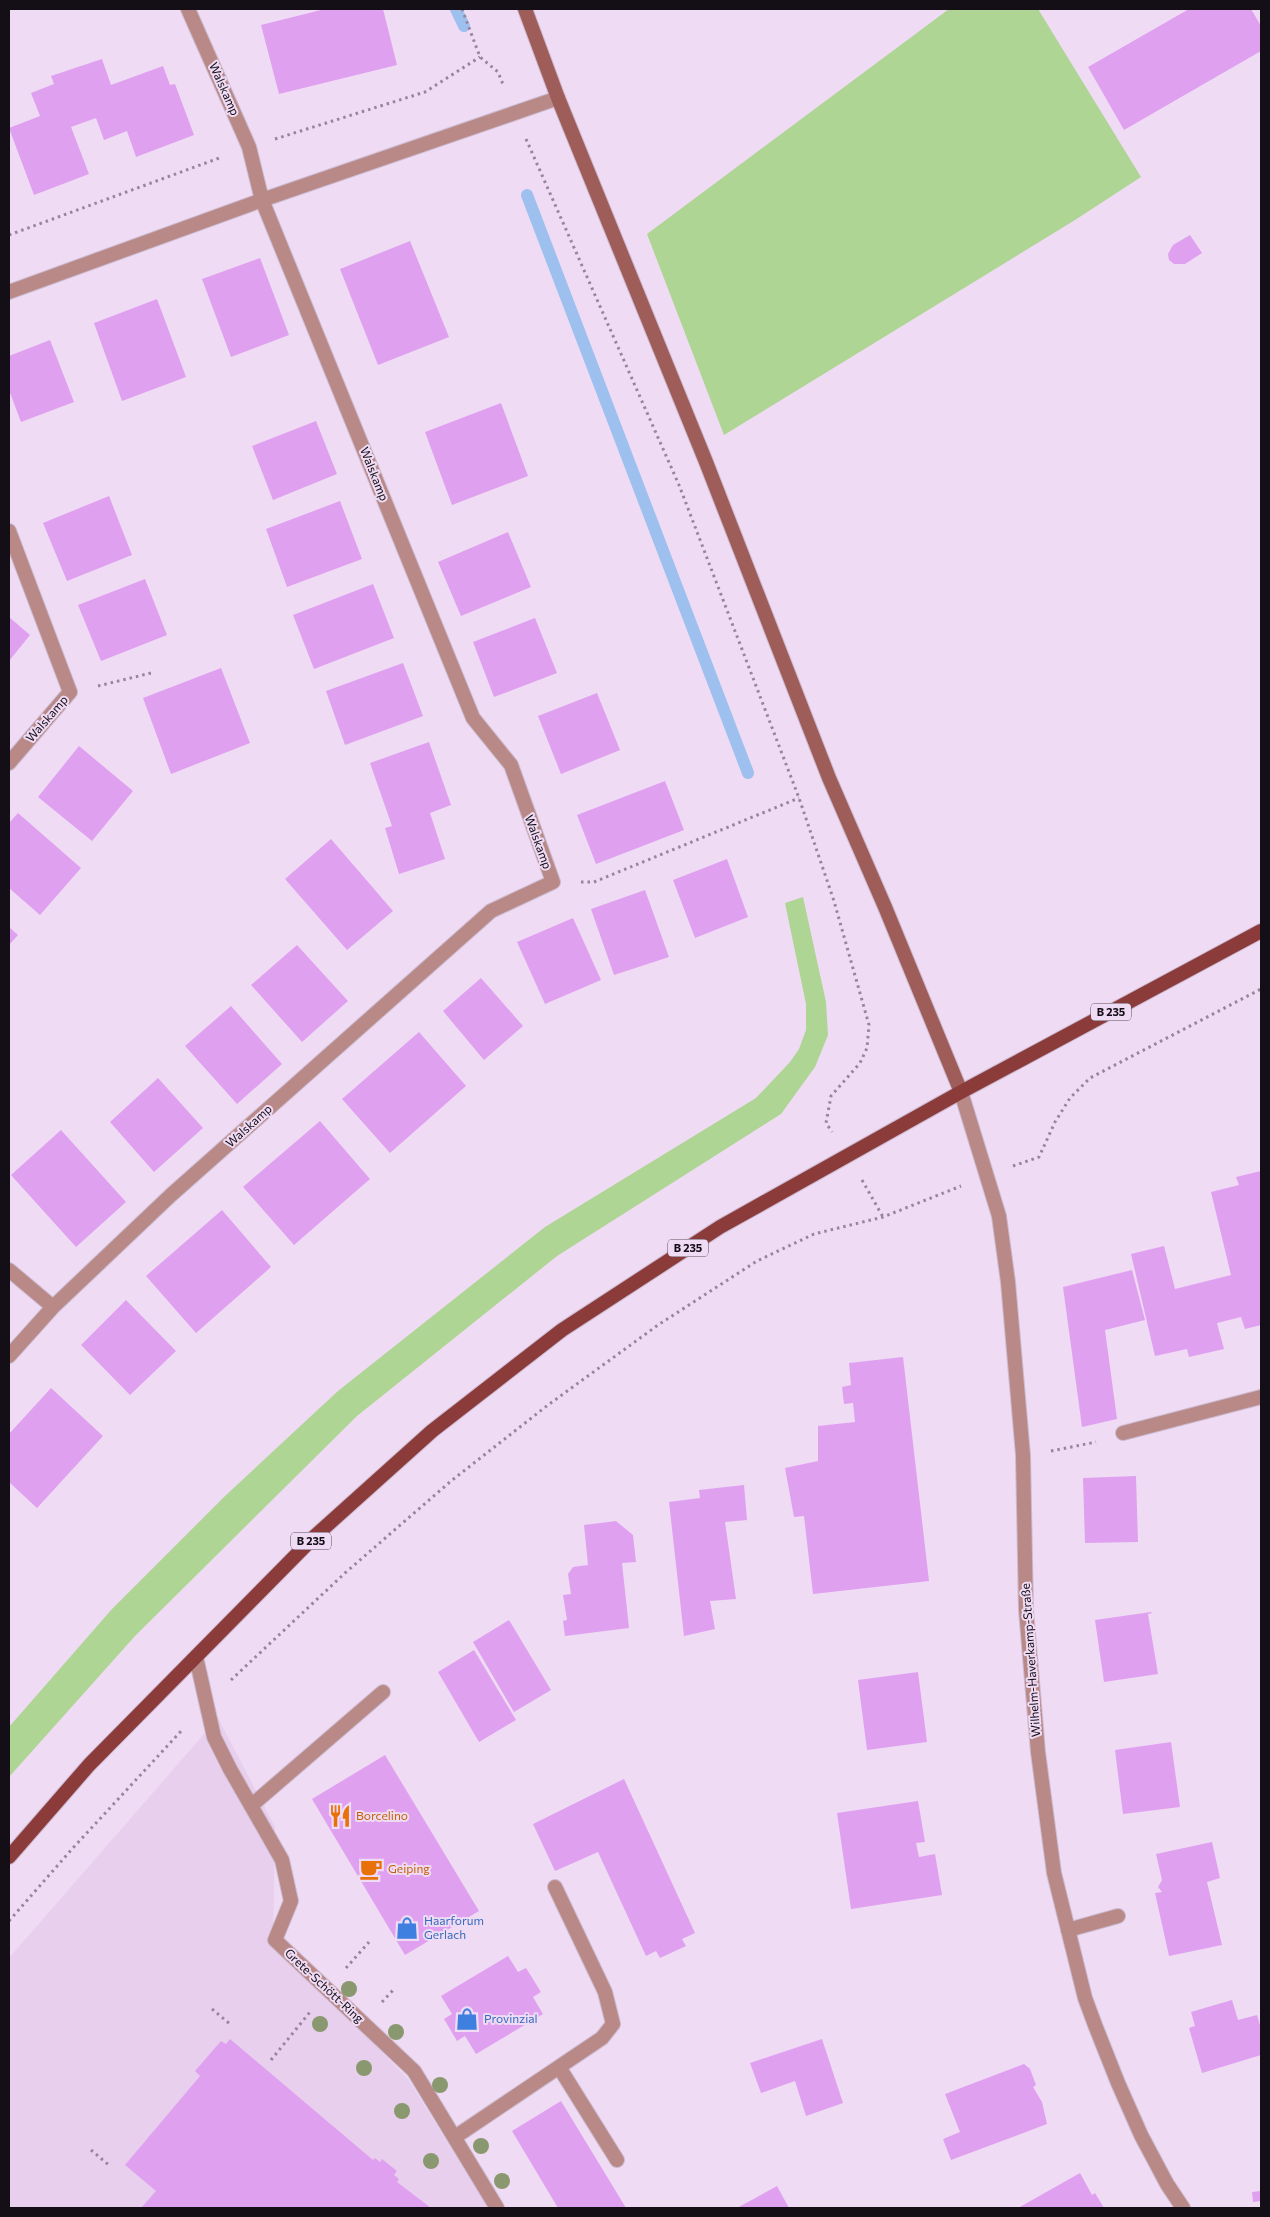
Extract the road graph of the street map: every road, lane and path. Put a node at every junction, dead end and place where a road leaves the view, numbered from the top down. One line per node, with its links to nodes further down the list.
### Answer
1 (188, 9): 6 (street, Walskamp)
2 (462, 9): 5 (path)
3 (525, 9): 4 (main road)
4 (558, 98): 5 (street); 16 (main road)
5 (515, 115): 6 (street); 12 (path)
6 (262, 200): 7 (street); 13 (street, Walskamp)
7 (9, 292)
8 (9, 531): 10 (street, Walskamp)
9 (151, 673): 10 (path)
10 (70, 692): 11 (street, Walskamp)
11 (9, 763)
12 (799, 798): 13 (path); 17 (path)
13 (552, 882): 22 (street, Walskamp)
14 (1261, 931): 16 (main road, B 235)
15 (1261, 989): 18 (path)
16 (960, 1092): 17 (main road, B 235); 19 (street, Wilhelm-Haverkamp-Straße)
17 (847, 1155): 20 (path); 27 (main road, B 235)
18 (1039, 1157)
19 (988, 1176): 20 (path); 26 (street, Wilhelm-Haverkamp-Straße)
20 (883, 1216): 29 (path)
21 (9, 1270): 22 (street)
22 (53, 1307): 23 (street, Walskamp)
23 (9, 1356)
24 (1261, 1397): 25 (street)
25 (1123, 1433): 26 (path)
26 (1023, 1455): 35 (street, Wilhelm-Haverkamp-Straße)
27 (196, 1657): 29 (street, Grete-Schött-Ring); 31 (main road, B 235)
28 (383, 1692): 30 (street)
29 (206, 1704): 30 (street, Grete-Schött-Ring); 34 (path)
30 (252, 1805): 39 (street, Grete-Schött-Ring)
31 (9, 1857)
32 (555, 1887): 38 (street)
33 (1118, 1916): 35 (street)
34 (9, 1922)
35 (1068, 1930): 44 (street, Wilhelm-Haverkamp-Straße)
36 (212, 2009): 37 (path)
37 (230, 2024)
38 (559, 2067): 39 (street); 41 (street)
39 (455, 2137): 43 (street, Grete-Schött-Ring)
40 (91, 2150): 42 (path)
41 (617, 2160)
42 (110, 2166)
43 (497, 2208)
44 (1183, 2208)

